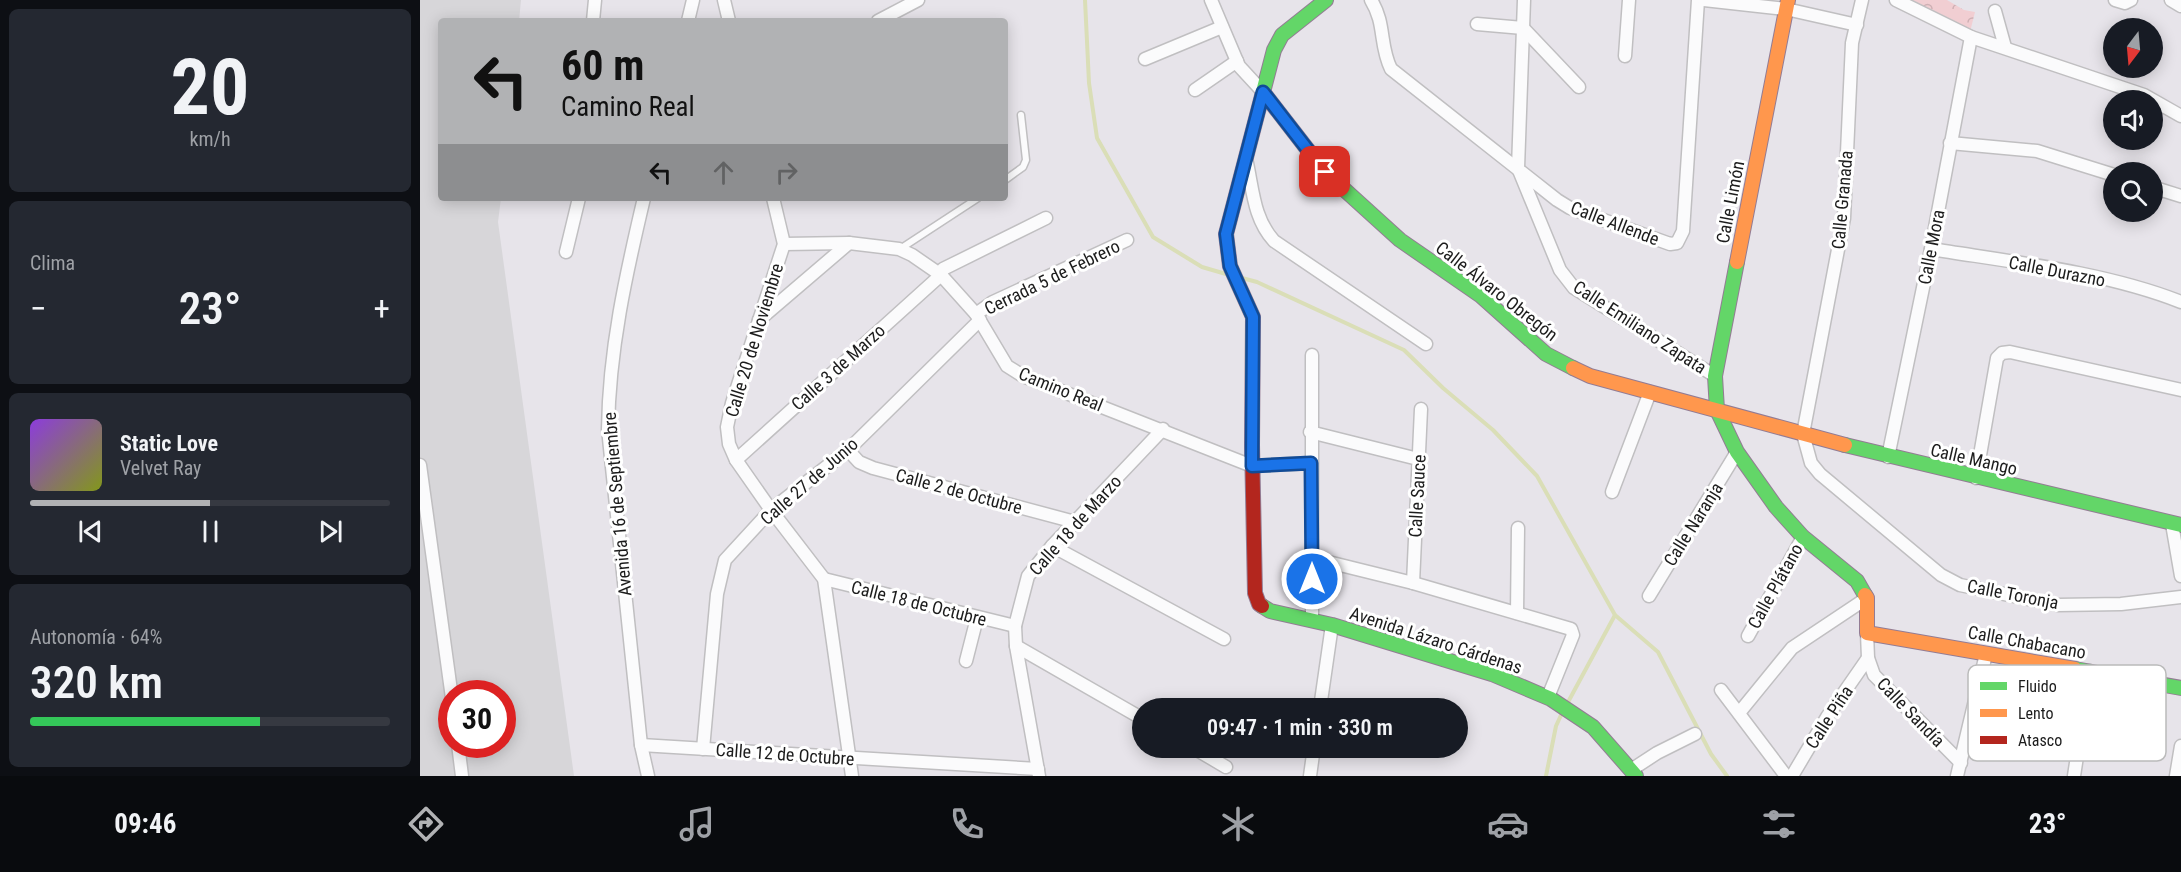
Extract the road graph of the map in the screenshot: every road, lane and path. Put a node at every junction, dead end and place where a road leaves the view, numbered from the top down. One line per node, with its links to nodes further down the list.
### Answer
1 (595, 0): 20 (street)
2 (693, 0): 21 (street)
3 (724, 0): 22 (street)
4 (918, 0): 23 (street)
5 (1211, 0): 26 (street, Calle Álvaro Obregón)
6 (1326, 0): 35 (street, Avenida Lázaro Cárdenas)
7 (1371, 0): 40 (street, Calle Allende)
8 (1524, 0): 27 (street, Calle Emiliano Zapata)
9 (1629, 0): 30 (street)
10 (1698, 0): 40 (street, Calle Allende)
11 (1704, 0): 17 (street)
12 (1862, 0): 25 (street, Calle Granada)
13 (1896, 0): 28 (street)
14 (2115, 0): 15 (street)
15 (2131, 0)
16 (2171, 0): 18 (street)
17 (1787, 5): 25 (street); 62 (street, Calle Limón)
18 (2181, 6)
19 (1995, 11): 29 (street)
20 (593, 18)
21 (689, 18)
22 (728, 18)
23 (884, 18)
24 (1478, 24): 27 (street)
25 (1857, 25): 69 (street, Calle Granada)
26 (1222, 27): 31 (street); 32 (street, Calle Álvaro Obregón)
27 (1523, 28): 33 (street); 40 (street, Calle Emiliano Zapata)
28 (1971, 37): 29 (street); 38 (street, Calle Mora)
29 (2005, 47): 37 (street)
30 (1625, 56)
31 (1145, 59)
32 (1237, 61): 34 (street); 35 (street, Calle Álvaro Obregón)
33 (1579, 87)
34 (1195, 90)
35 (1263, 92): 39 (street, Avenida Lázaro Cárdenas); 64 (street, Calle Álvaro Obregón)
36 (1021, 114): 42 (lane)
37 (2181, 116)
38 (1950, 143): 41 (street); 54 (street, Calle Mora)
39 (1246, 162): 60 (street); 77 (street, Avenida Lázaro Cárdenas)
40 (1518, 168): 62 (street, Calle Emiliano Zapata)
41 (2103, 172)
42 (1008, 178)
43 (2163, 190): 44 (street)
44 (2181, 196)
45 (579, 201): 55 (street)
46 (643, 201): 117 (street, Avenida 16 de Septiembre)
47 (774, 201): 52 (street, Calle 20 de Noviembre)
48 (973, 201): 53 (lane)
49 (1046, 218): 56 (street, Calle 3 de Marzo)
50 (1127, 240): 58 (street, Cerrada 5 de Febrero)
51 (849, 243): 52 (street, Camino Real); 53 (street, Camino Real); 59 (street)
52 (784, 244): 59 (street, Calle 20 de Noviembre)
53 (899, 249): 56 (street, Camino Real)
54 (1931, 249): 57 (street, Calle Durazno); 72 (street, Calle Mora)
55 (566, 252)
56 (941, 275): 58 (street, Camino Real); 74 (street, Calle 3 de Marzo)
57 (2181, 302)
58 (978, 317): 67 (street, Camino Real); 70 (street, Calle 27 de Junio)
59 (758, 321): 74 (street, Calle 20 de Noviembre)
60 (1426, 344)
61 (1312, 355): 68 (street)
62 (1715, 376): 66 (street, Calle Limón)
63 (2181, 390): 78 (street)
64 (1650, 392): 66 (street, Calle Álvaro Obregón); 79 (street)
65 (1421, 409): 73 (street, Calle Sauce)
66 (1717, 410): 69 (street, Calle Mango); 71 (street)
67 (1163, 429): 77 (street, Camino Real); 81 (street, Calle 18 de Marzo)
68 (1310, 432): 73 (street); 75 (street)
69 (1803, 434): 72 (street, Calle Mango); 91 (street, Calle Toronja)
70 (848, 450): 80 (street, Calle 27 de Junio); 81 (street, Calle 2 de Octubre)
71 (1737, 452): 84 (street); 90 (street, Calle Naranja)
72 (1888, 457): 78 (street, Calle Mango)
73 (1418, 459): 89 (street, Calle Sauce)
74 (736, 460): 80 (street, Calle 20 de Noviembre)
75 (1311, 463): 77 (street, Camino Real); 86 (street)
76 (420, 465): 107 (street)
77 (1252, 466): 95 (street, Avenida Lázaro Cárdenas)
78 (1976, 478): 82 (street, Calle Mango)
79 (1612, 492)
80 (771, 510): 88 (street, Calle 20 de Noviembre); 119 (street, Calle 27 de Junio)
81 (1075, 522): 85 (street, Calle 18 de Marzo)
82 (2176, 525): 87 (street, Calle Mango)
83 (1518, 528): 93 (street)
84 (1803, 537): 92 (street); 99 (street, Calle Plátano)
85 (1052, 546): 97 (street, Calle 18 de Marzo); 100 (street)
86 (1311, 558): 89 (street); 95 (street)
87 (2181, 576)
88 (824, 579): 94 (street, Calle 18 de Octubre); 123 (street, Calle 20 de Noviembre)
89 (1413, 583): 93 (street)
90 (1649, 596)
91 (2181, 597)
92 (1867, 598): 98 (street); 114 (street)
93 (1517, 613): 112 (street)
94 (977, 618): 97 (street, Calle 18 de Octubre); 104 (street)
95 (1312, 620): 96 (street, Avenida Lázaro Cárdenas)
96 (1332, 625): 111 (street); 112 (street, Avenida Lázaro Cárdenas)
97 (1015, 626): 101 (street, Calle 18 de Marzo)
98 (1867, 633): 102 (street, Calle Chabacano); 103 (street)
99 (1748, 636)
100 (1224, 639)
101 (1016, 646): 113 (street); 127 (street, Calle 18 de Marzo)
102 (1986, 654): 105 (street); 106 (street, Calle Chabacano)
103 (1868, 658): 125 (street, Calle Sandía); 134 (street, Calle Piña)
104 (966, 661)
105 (1983, 665)
106 (2053, 665)
107 (450, 680)
108 (2166, 685): 109 (street, Calle Chabacano)
109 (2181, 688)
110 (1721, 690): 114 (street)
111 (1321, 698)
112 (1549, 698): 128 (street, Avenida Lázaro Cárdenas)
113 (1132, 713)
114 (1738, 713): 133 (street)
115 (1968, 732): 125 (street)
116 (1695, 734): 128 (street)
117 (641, 745): 119 (street, Calle 12 de Octubre); 130 (street, Avenida 16 de Septiembre)
118 (2181, 746): 137 (street)
119 (703, 749): 123 (street, Calle 12 de Octubre)
120 (460, 758): 129 (street)
121 (1211, 758): 126 (street)
122 (1312, 758): 132 (street)
123 (849, 759): 127 (street, Calle 12 de Octubre); 131 (street, Calle 20 de Noviembre)
124 (2076, 761): 136 (street)
125 (1961, 763): 135 (street)
126 (1226, 767)
127 (1038, 772)
128 (1633, 773)
129 (462, 776)
130 (648, 776)
131 (852, 776)
132 (1310, 776)
133 (1786, 776)
134 (1791, 776)
135 (1957, 776)
136 (2074, 776)
137 (2176, 776)

